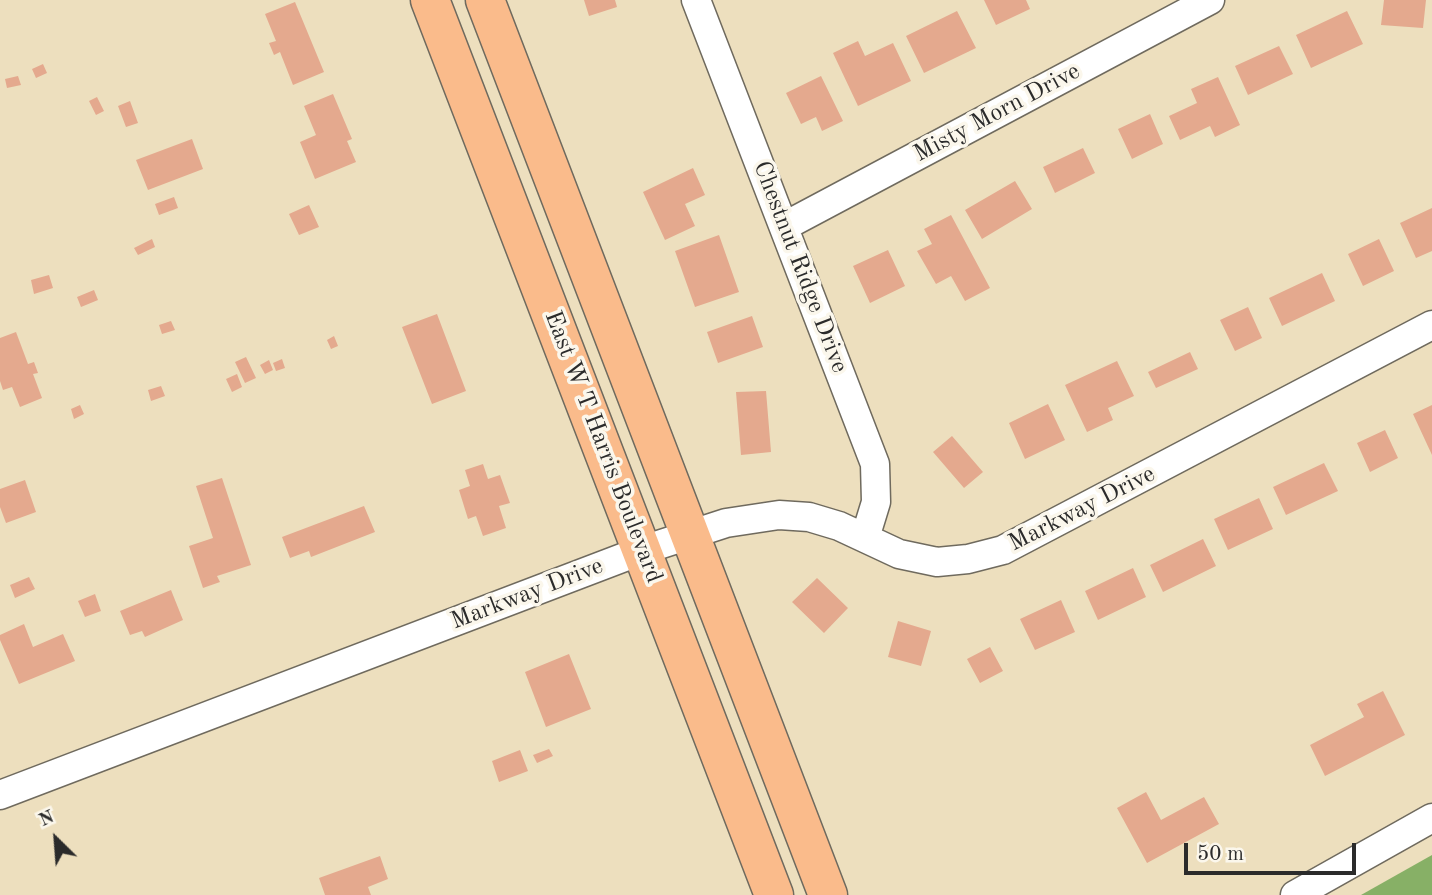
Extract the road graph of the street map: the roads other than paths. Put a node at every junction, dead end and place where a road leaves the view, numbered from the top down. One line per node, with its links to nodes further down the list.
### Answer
1 (430, 0): 9 (main road, East W T Harris Boulevard)
2 (485, 0): 7 (main road, East W T Harris Boulevard)
3 (696, 0): 5 (street, Chestnut Ridge Drive)
4 (1210, 0): 5 (street, Misty Morn Drive)
5 (785, 226): 8 (street, Chestnut Ridge Drive)
6 (1432, 325): 8 (street, Markway Drive)
7 (690, 533): 8 (street, Markway Drive); 9 (street, Markway Drive); 13 (main road, East W T Harris Boulevard)
8 (865, 538)
9 (643, 550): 10 (street, Markway Drive); 12 (main road, East W T Harris Boulevard)
10 (0, 795)
11 (1432, 818): 14 (street)
12 (774, 895)
13 (828, 895)
14 (1295, 895)

